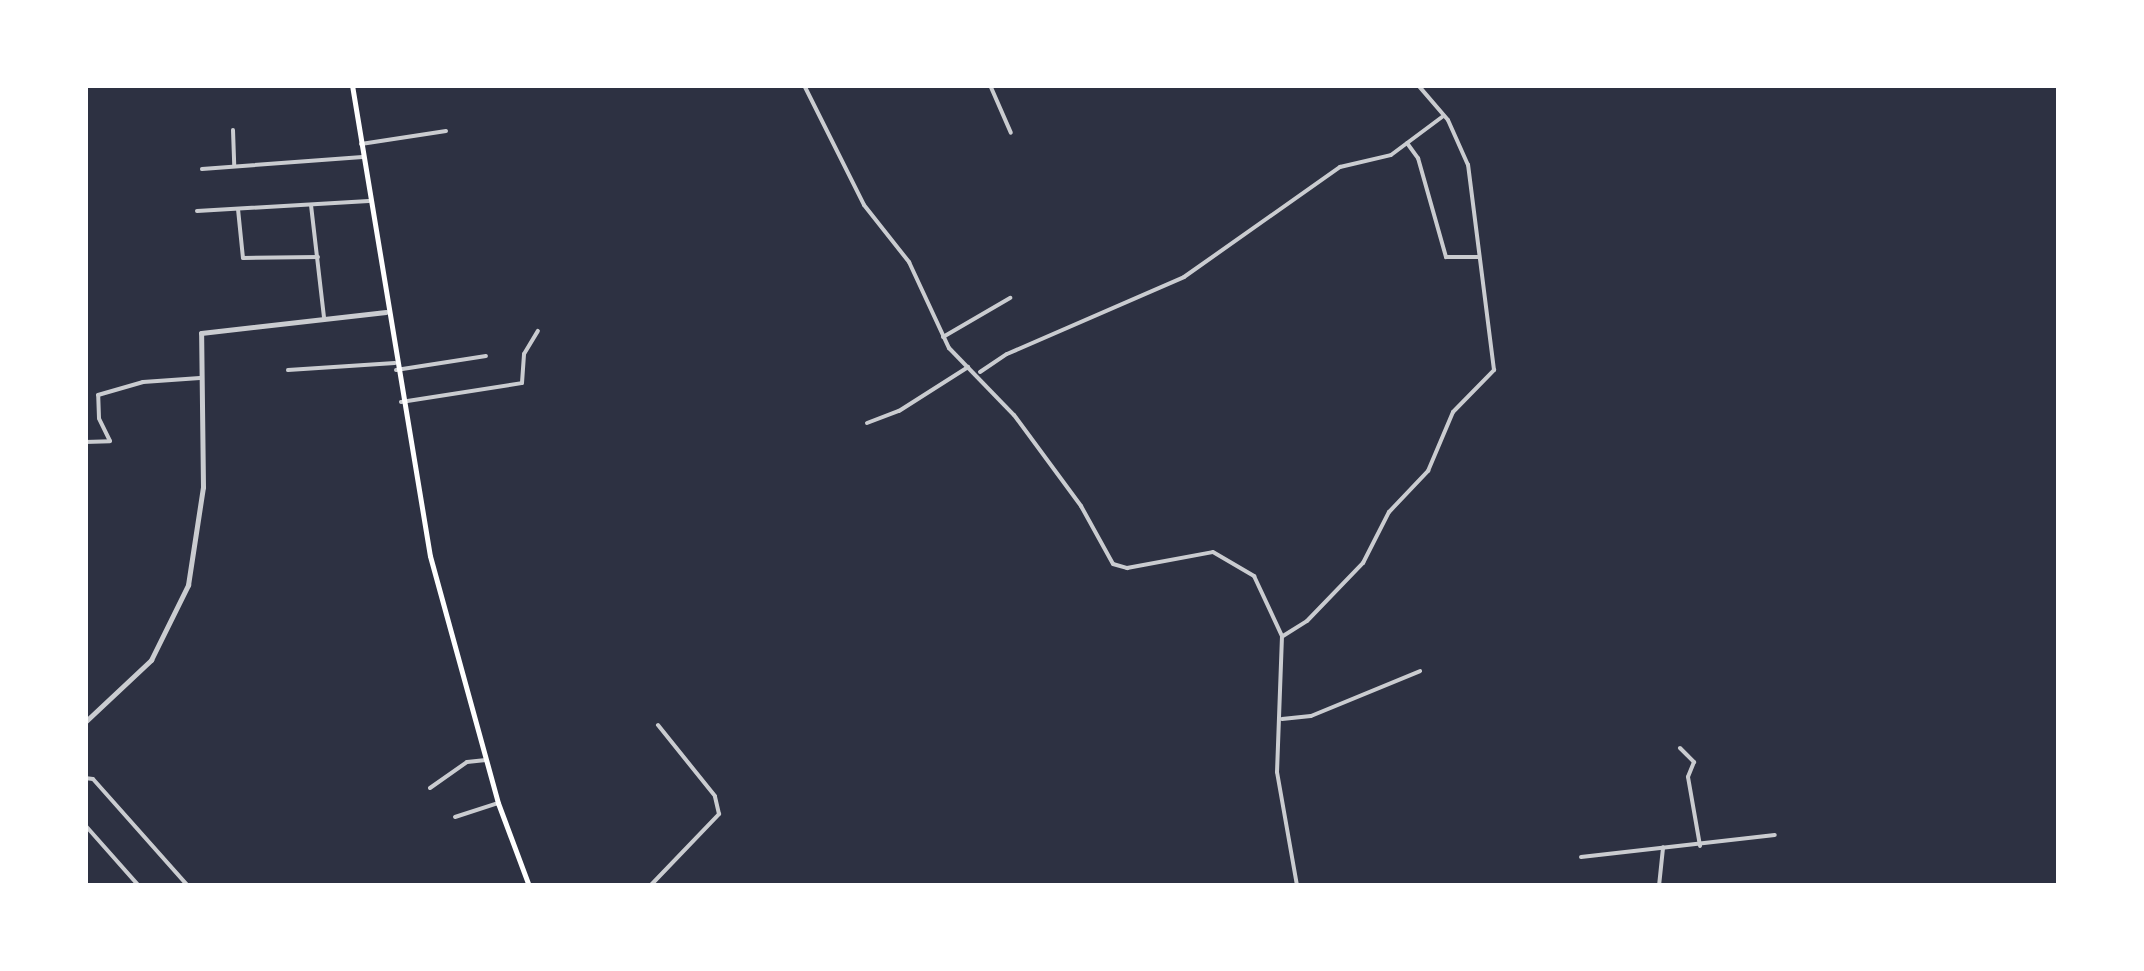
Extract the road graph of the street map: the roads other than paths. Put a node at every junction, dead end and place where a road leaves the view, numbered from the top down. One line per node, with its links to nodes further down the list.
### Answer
1 (352, 85): 10 (main road)
2 (804, 85): 24 (street)
3 (990, 85): 8 (street)
4 (1418, 85): 5 (street)
5 (1442, 118): 9 (street); 18 (street)
6 (233, 130): 12 (street)
7 (446, 131): 10 (street)
8 (1011, 133)
9 (1406, 143): 18 (street); 29 (street)
10 (361, 144): 11 (main road)
11 (363, 158): 12 (street); 14 (main road)
12 (234, 165): 13 (street)
13 (202, 169)
14 (369, 201): 15 (street); 21 (main road)
15 (312, 204): 16 (street); 19 (street)
16 (238, 209): 17 (street); 19 (street)
17 (197, 211)
18 (1478, 256): 36 (street)
19 (318, 257): 22 (street)
20 (1010, 298): 24 (street)
21 (386, 312): 22 (street); 26 (main road)
22 (324, 316): 30 (street)
23 (538, 331): 31 (street)
24 (943, 337): 27 (street)
25 (486, 356): 26 (street)
26 (396, 366): 28 (street); 31 (main road)
27 (968, 368): 29 (street); 32 (street)
28 (288, 370)
29 (979, 373): 36 (street)
30 (202, 378): 33 (street); 39 (street)
31 (401, 402): 42 (main road)
32 (867, 423)
33 (85, 442)
34 (2059, 560): 35 (street)
35 (2059, 568)
36 (1282, 636): 38 (street)
37 (1420, 671): 38 (street)
38 (1282, 719): 56 (street)
39 (85, 722)
40 (658, 725): 55 (street)
41 (1680, 748): 49 (street)
42 (486, 760): 44 (street); 45 (main road)
43 (85, 778): 53 (street)
44 (430, 788)
45 (498, 802): 46 (street); 54 (main road)
46 (455, 817)
47 (85, 824): 52 (street)
48 (1775, 835): 49 (street)
49 (1700, 846): 50 (street)
50 (1663, 847): 51 (street); 57 (street)
51 (1581, 858)
52 (139, 886)
53 (188, 886)
54 (529, 886)
55 (650, 886)
56 (1297, 886)
57 (1659, 886)

